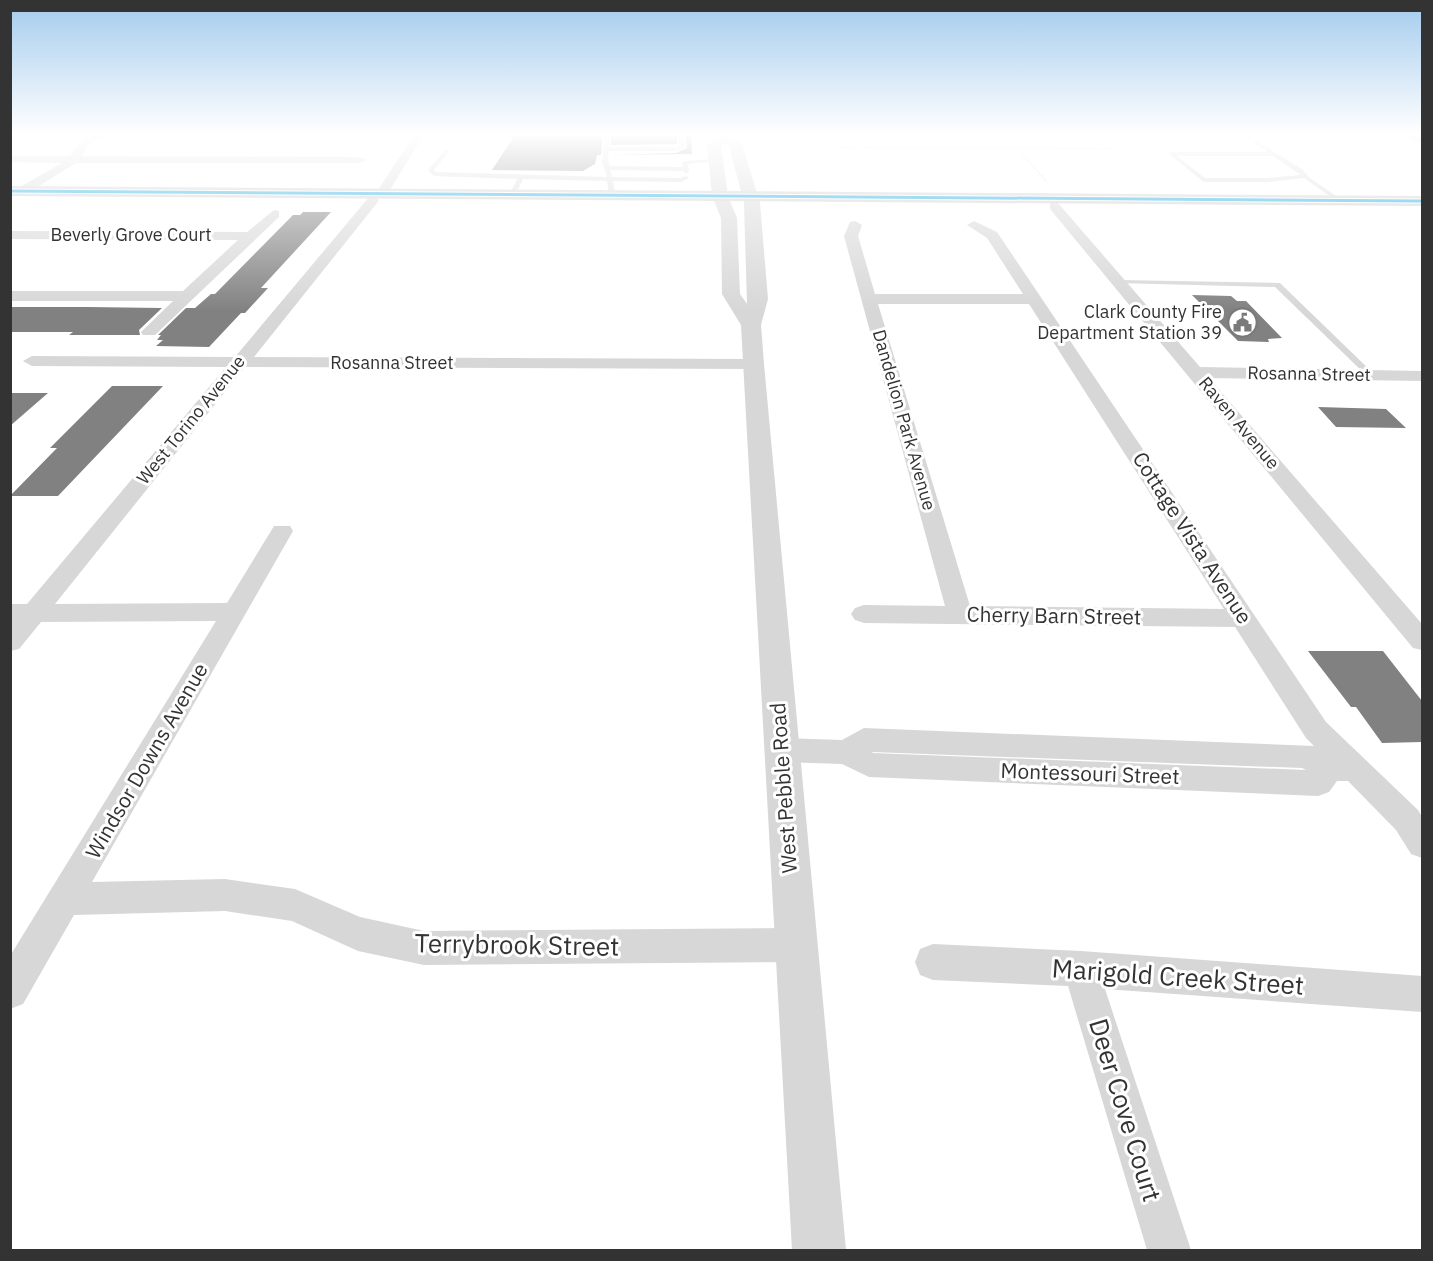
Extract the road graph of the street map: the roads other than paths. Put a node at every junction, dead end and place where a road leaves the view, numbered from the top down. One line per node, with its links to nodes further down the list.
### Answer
1 (13, 194): 9 (main road)
2 (247, 194): 9 (main road)
3 (380, 194): 9 (street, West Torino Avenue)
4 (506, 194): 8 (main road); 9 (main road)
5 (721, 194): 10 (street, West Pebble Road)
6 (750, 194): 11 (street, West Pebble Road)
7 (1330, 194): 12 (lane)
8 (612, 195): 10 (main road)
9 (378, 197): 10 (main road); 29 (street, West Torino Avenue)
10 (722, 199): 11 (main road); 26 (street, West Pebble Road)
11 (751, 199): 14 (main road); 14 (main road); 26 (street, West Pebble Road)
12 (1340, 201): 13 (main road); 14 (main road)
13 (1422, 201)
14 (1052, 202): 15 (main road); 21 (street, Raven Avenue)
15 (1422, 208)
16 (274, 214): 20 (street)
17 (855, 225): 24 (street, Dandelion Park Avenue)
18 (974, 225): 25 (street, Cottage Vista Avenue)
19 (10, 235): 20 (street, Beverly Grove Court)
20 (252, 236): 23 (street)
21 (1119, 282): 31 (street, Raven Avenue); 32 (lane)
22 (10, 296): 23 (street)
23 (187, 296): 27 (street)
24 (869, 299): 25 (street); 38 (street, Dandelion Park Avenue)
25 (1034, 299): 39 (street, Cottage Vista Avenue)
26 (751, 325): 30 (street, West Pebble Road)
27 (149, 332)
28 (32, 361): 29 (street, Rosanna Street)
29 (238, 362): 30 (street, Rosanna Street); 36 (street, West Torino Avenue)
30 (753, 364): 42 (street, West Pebble Road)
31 (1196, 372): 32 (street, Rosanna Street); 40 (street, Raven Avenue)
32 (1371, 375): 33 (street, Rosanna Street)
33 (1422, 376)
34 (282, 531): 35 (street, Windsor Downs Avenue)
35 (234, 612): 36 (street); 45 (street, Windsor Downs Avenue)
36 (22, 613): 41 (street, West Torino Avenue)
37 (864, 614): 38 (street, Cherry Barn Street)
38 (960, 615): 39 (street, Cherry Barn Street)
39 (1245, 618): 43 (street, Cottage Vista Avenue)
40 (1422, 641)
41 (10, 642)
42 (782, 750): 43 (street, Montessouri Street); 46 (street, West Pebble Road)
43 (1342, 769): 44 (street, Cottage Vista Avenue)
44 (1422, 844)
45 (66, 899): 46 (street, Terrybrook Street); 49 (street, Windsor Downs Avenue)
46 (796, 945): 51 (street, West Pebble Road)
47 (933, 963): 48 (street, Marigold Creek Street)
48 (1081, 969): 50 (street, Marigold Creek Street); 52 (street, Deer Cove Court)
49 (10, 991)
50 (1422, 994)
51 (819, 1251)
52 (1169, 1251)

